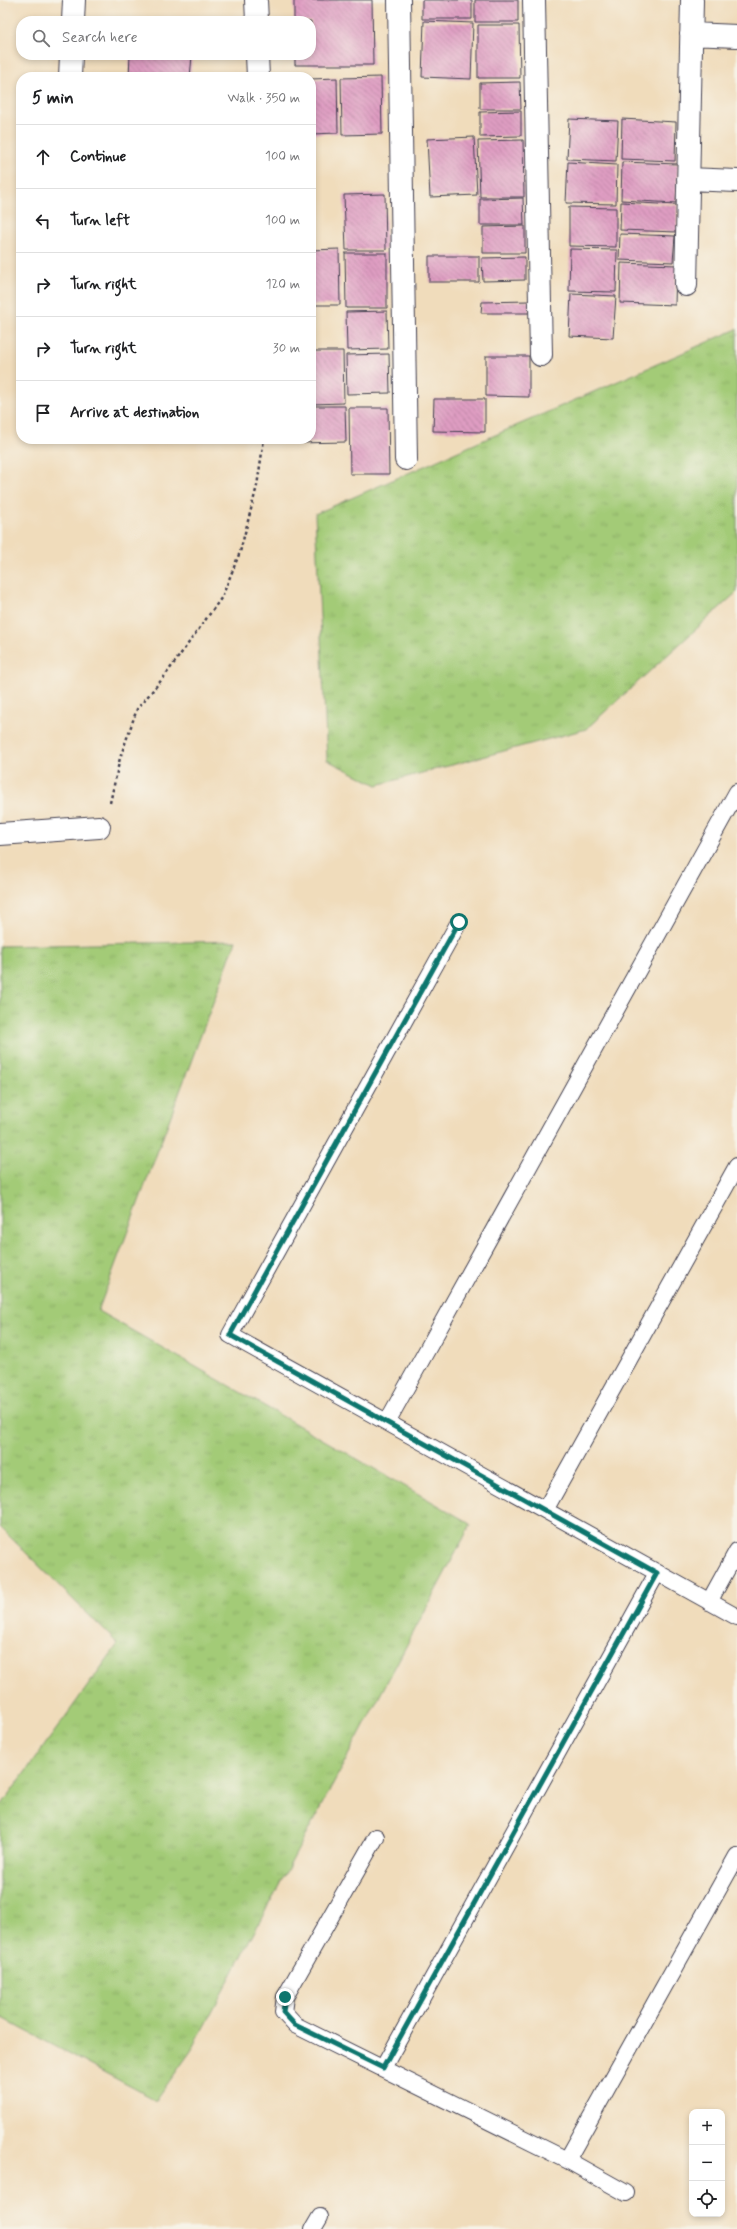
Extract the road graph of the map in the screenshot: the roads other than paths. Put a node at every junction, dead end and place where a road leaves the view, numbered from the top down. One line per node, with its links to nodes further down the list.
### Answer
1 (74, 0): 6 (street)
2 (256, 0): 7 (street)
3 (399, 0): 18 (street)
4 (534, 0): 17 (street)
5 (692, 0): 8 (street)
6 (73, 16)
7 (256, 16)
8 (691, 34): 9 (street); 14 (street)
9 (737, 36)
10 (71, 60): 12 (street)
11 (257, 60): 13 (street)
12 (70, 72)
13 (258, 72)
14 (688, 179): 15 (street); 16 (street)
15 (737, 181)
16 (686, 285)
17 (541, 356)
18 (406, 459)
19 (737, 792): 24 (lane)
20 (99, 827): 21 (street)
21 (0, 834)
22 (459, 922): 24 (lane)
23 (737, 1166): 25 (lane)
24 (387, 1422): 25 (lane)
25 (545, 1510): 27 (lane)
26 (737, 1551): 28 (lane)
27 (657, 1573): 28 (lane); 32 (lane)
28 (709, 1602): 29 (lane)
29 (737, 1617)
30 (376, 1837): 32 (lane)
31 (737, 1856): 33 (lane)
32 (383, 2068): 33 (lane)
33 (567, 2160): 34 (lane)
34 (626, 2193)

